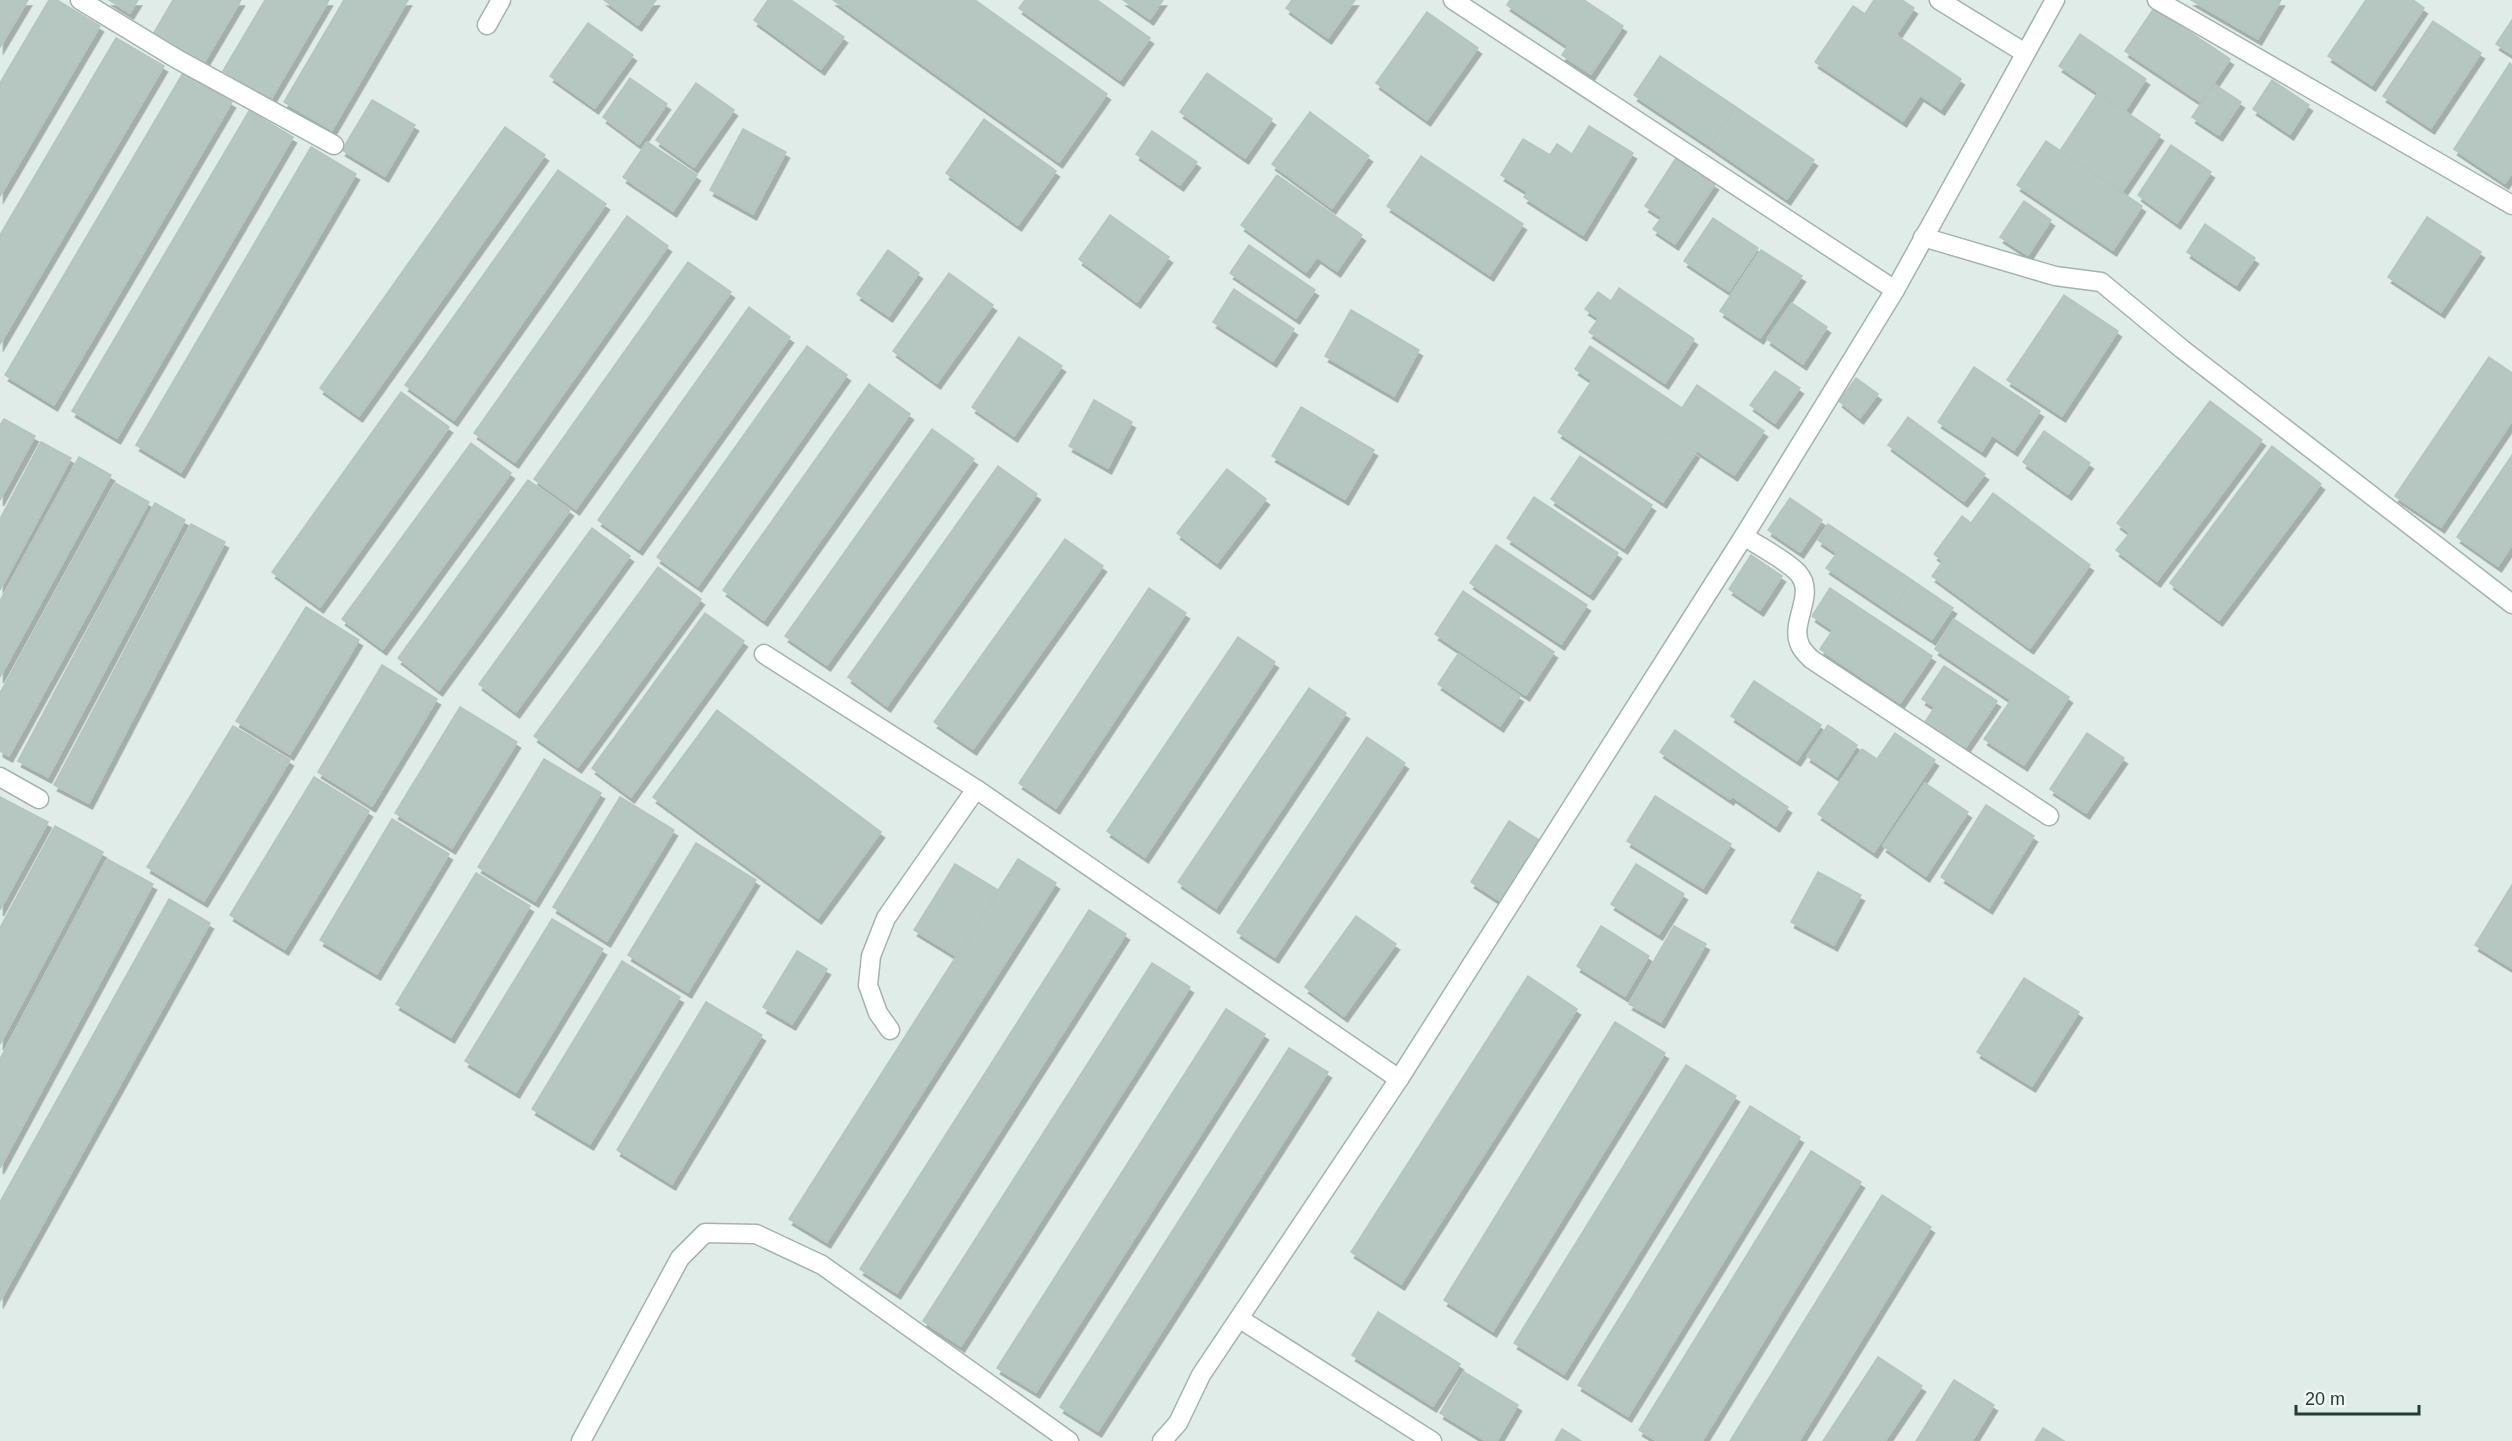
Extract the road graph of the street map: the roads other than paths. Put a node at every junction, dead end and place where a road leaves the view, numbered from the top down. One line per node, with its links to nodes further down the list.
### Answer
1 (80, 0): 9 (street)
2 (501, 0): 7 (street)
3 (1453, 0): 12 (street)
4 (1939, 0): 8 (street)
5 (2055, 0): 8 (street)
6 (2157, 0): 10 (street)
7 (487, 25)
8 (2025, 53): 11 (street)
9 (334, 145)
10 (2512, 205)
11 (1923, 237): 12 (street); 14 (street)
12 (1895, 290): 13 (street)
13 (1744, 536): 19 (street); 21 (street)
14 (2512, 604)
15 (764, 654): 17 (street)
16 (0, 777): 18 (street)
17 (976, 789): 20 (street); 21 (street)
18 (39, 799)
19 (2049, 816)
20 (890, 1030)
21 (1399, 1079): 22 (street)
22 (1240, 1319): 25 (street); 26 (street)
23 (581, 1441): 24 (street)
24 (1069, 1441)
25 (1162, 1441)
26 (1432, 1441)

